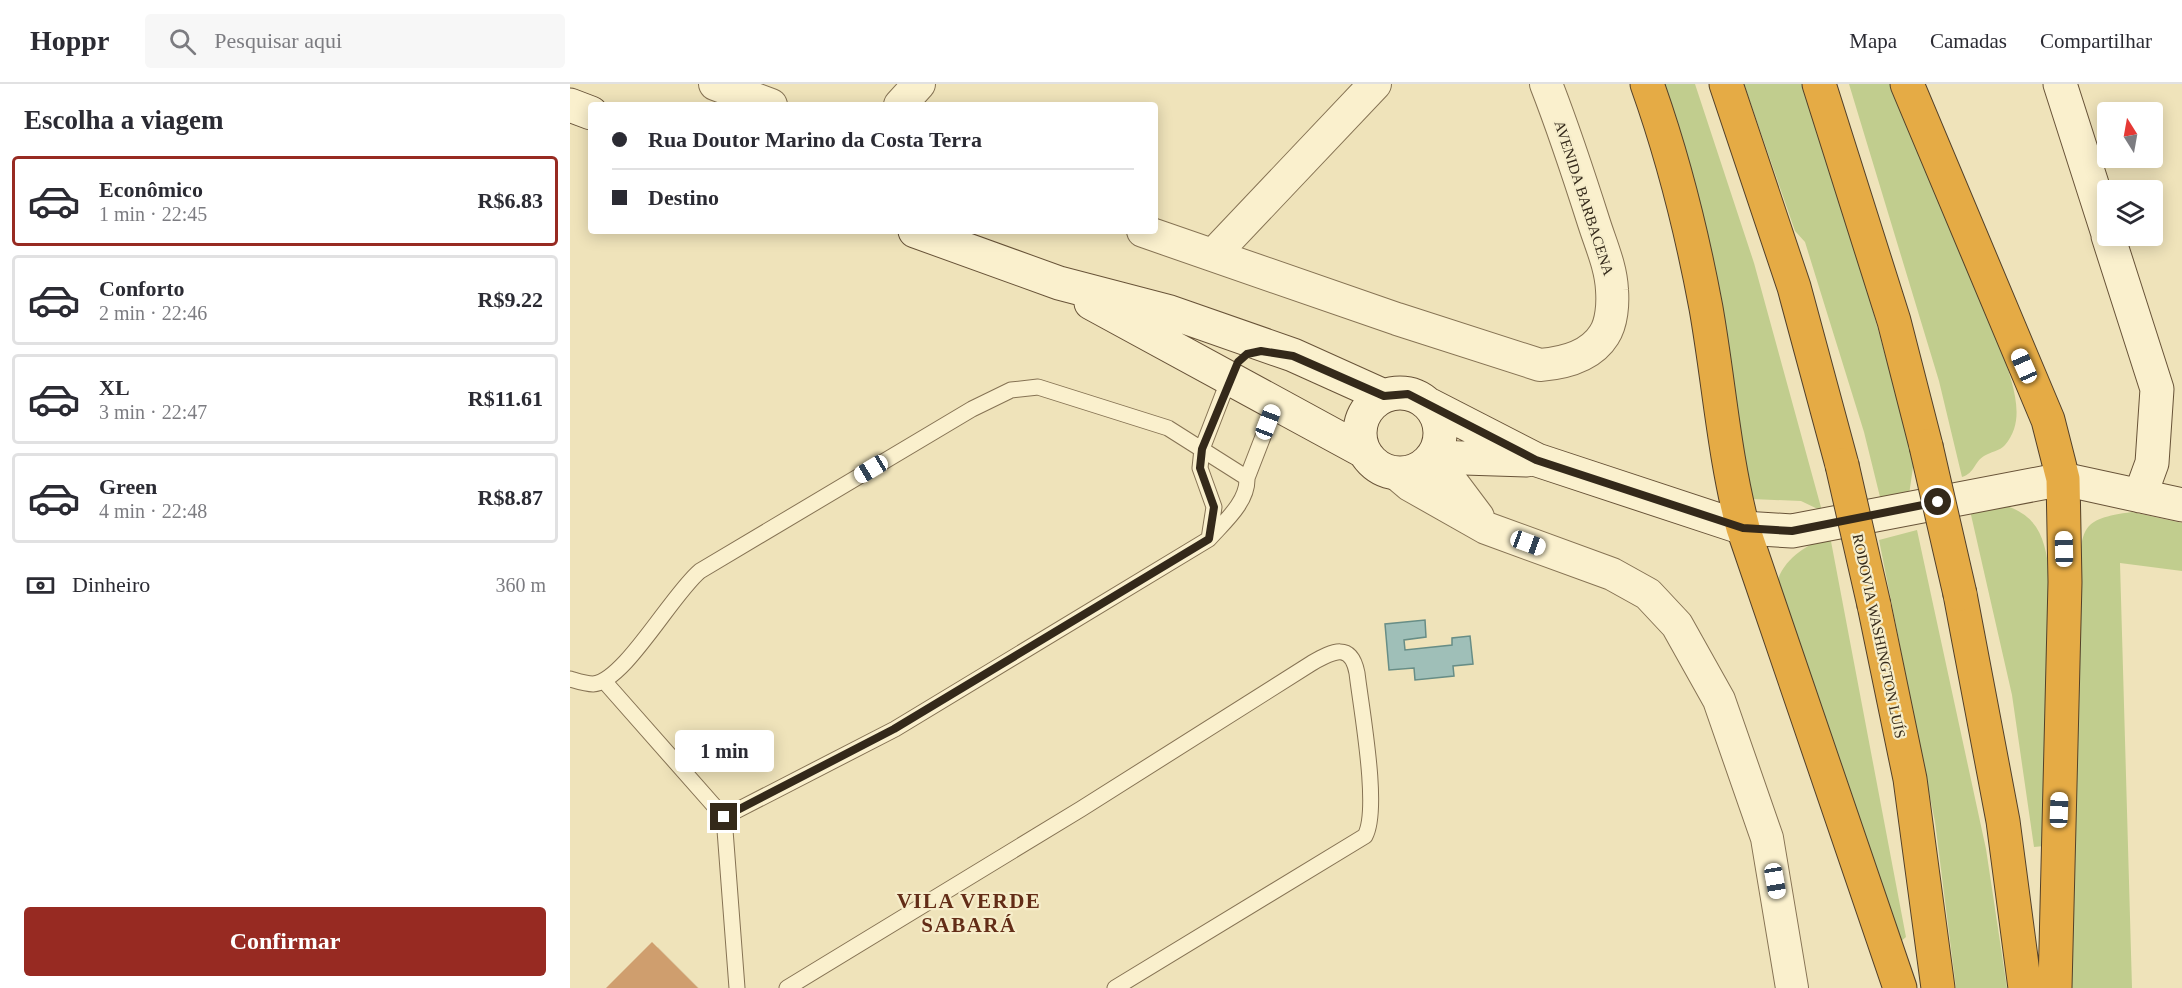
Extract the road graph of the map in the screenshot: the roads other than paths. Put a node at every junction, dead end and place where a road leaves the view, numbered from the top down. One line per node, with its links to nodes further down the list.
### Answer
1 (715, 84): 10 (street)
2 (919, 84): 11 (street)
3 (1375, 84): 18 (street)
4 (1546, 84): 18 (street, AVENIDA BARBACENA)
5 (1647, 84): 36 (highway)
6 (1726, 84): 46 (highway, RODOVIA WASHINGTON LUÍS, bridge)
7 (1819, 84): 47 (highway, bridge)
8 (1907, 84): 32 (highway)
9 (2060, 84): 14 (main road)
10 (763, 102)
11 (903, 102)
12 (570, 105): 13 (main road)
13 (588, 112)
14 (2097, 200)
15 (923, 234): 19 (main road)
16 (1152, 234): 18 (street)
17 (2112, 246): 22 (main road)
18 (1214, 254)
19 (1059, 284): 20 (main road); 21 (main road)
20 (1293, 356): 21 (main road); 23 (main road)
21 (1229, 379): 24 (main road); 26 (lane)
22 (2169, 387): 33 (main road)
23 (1384, 396): 25 (main road); 27 (main road)
24 (1276, 403): 27 (main road); 31 (lane)
25 (1430, 405): 28 (main road); 29 (main road)
26 (1202, 449): 31 (lane); 37 (lane); 39 (lane)
27 (1363, 451): 30 (main road)
28 (1433, 457): 29 (main road); 30 (main road); 35 (street)
29 (1536, 460): 36 (main road)
30 (1397, 474): 35 (street)
31 (1246, 478): 37 (lane)
32 (2063, 479): 33 (main road); 36 (main road); 48 (highway)
33 (2140, 496): 34 (main road)
34 (2182, 505)
35 (1486, 528): 44 (street)
36 (1743, 528): 45 (highway)
37 (1209, 539): 40 (lane)
38 (570, 679): 39 (lane)
39 (604, 681): 40 (lane)
40 (724, 817): 41 (lane)
41 (737, 988)
42 (787, 988): 43 (lane)
43 (1115, 988)
44 (1792, 988)
45 (1900, 988)
46 (1938, 988)
47 (2025, 988)
48 (2055, 988)

